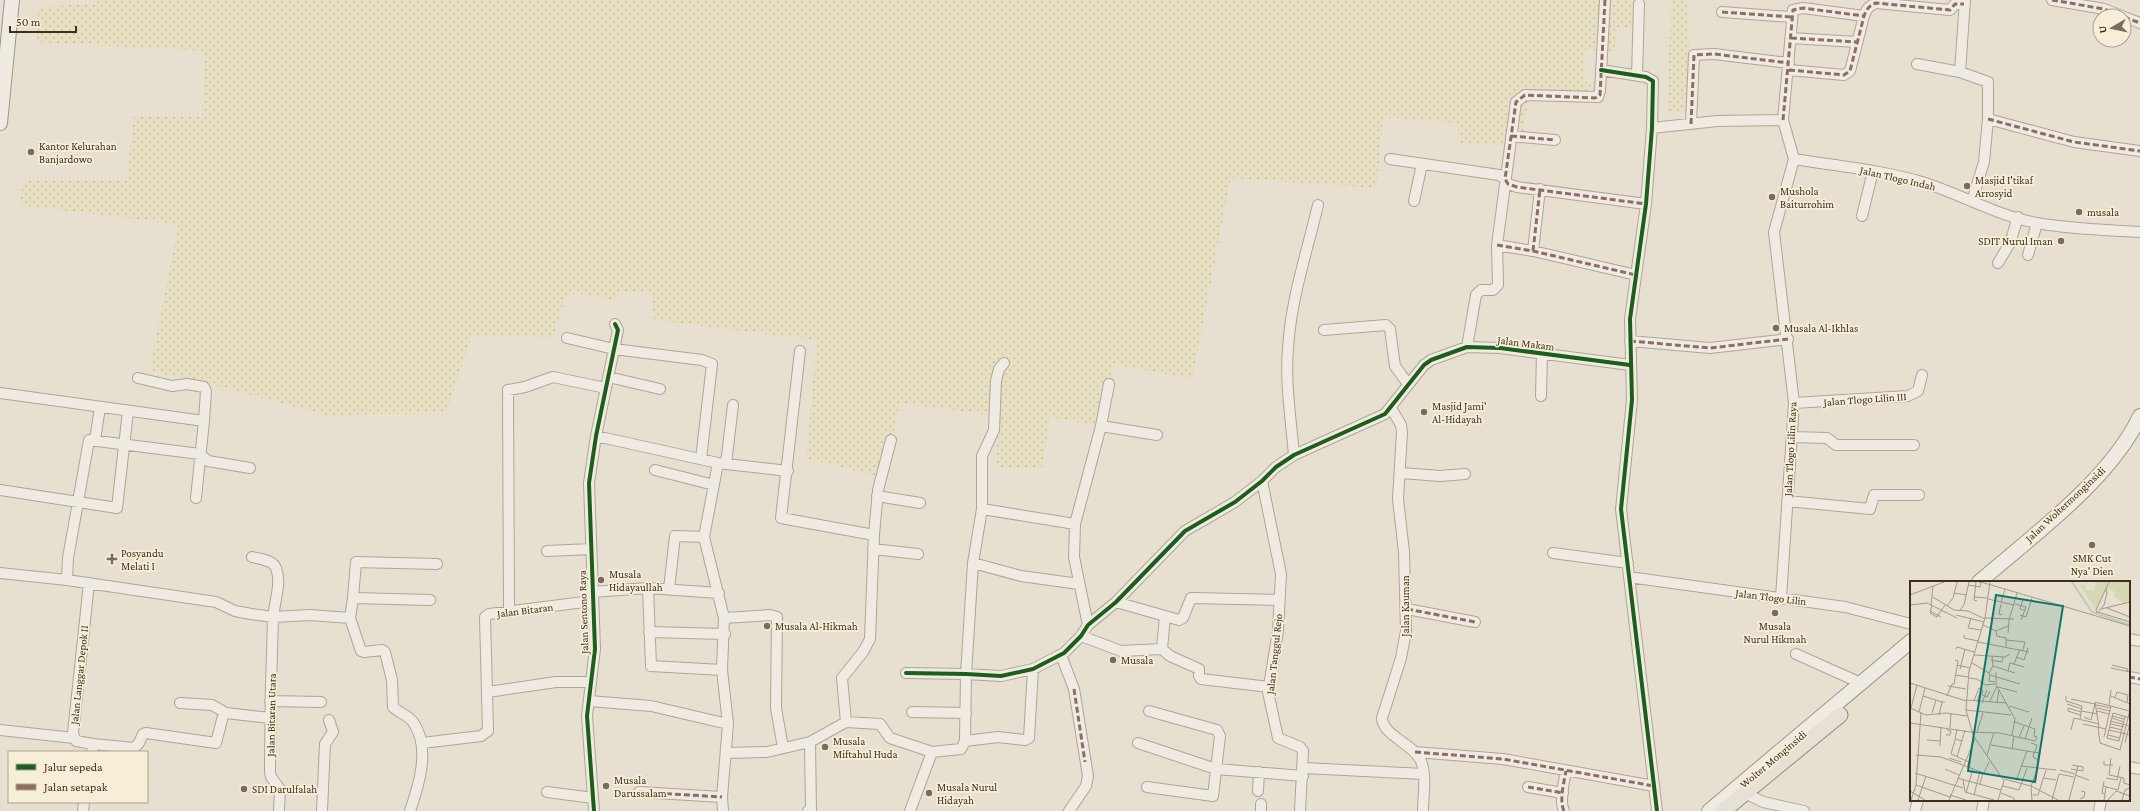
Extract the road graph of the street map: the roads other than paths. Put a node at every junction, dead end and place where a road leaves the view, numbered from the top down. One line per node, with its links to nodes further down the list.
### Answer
1 (12, 0): 19 (main road)
2 (1605, 0): 14 (street)
3 (2052, 0): 6 (street)
4 (1965, 2): 8 (street); 15 (street)
5 (1639, 4): 16 (street)
6 (2094, 8)
7 (1722, 12): 9 (street)
8 (1864, 16): 9 (street); 11 (street)
9 (1792, 17): 10 (street)
10 (1792, 38): 11 (street); 13 (street)
11 (1858, 42): 13 (street)
12 (1917, 64): 15 (street)
13 (1789, 66): 18 (street); 20 (street)
14 (1601, 70): 16 (street); 22 (street)
15 (1960, 72): 17 (street)
16 (1637, 76): 21 (street)
17 (1988, 119): 24 (street); 32 (street)
18 (1782, 120): 20 (street); 26 (street)
19 (0, 123)
20 (1691, 124): 21 (street)
21 (1652, 128): 33 (street)
22 (1511, 136): 23 (street); 29 (street)
23 (1555, 140)
24 (2140, 151)
25 (1390, 159): 27 (street)
26 (1794, 160): 28 (street, Jalan Tlogo Indah); 47 (street, Jalan Tlogo Lilin Raya)
27 (1422, 164): 29 (street); 31 (street)
28 (1873, 172): 32 (street, Jalan Tlogo Indah); 35 (street)
29 (1505, 179): 30 (street); 39 (street)
30 (1540, 189): 33 (street); 40 (street)
31 (1414, 200)
32 (1972, 201): 36 (street, Jalan Tlogo Indah)
33 (1646, 204): 43 (street)
34 (1318, 205): 81 (street)
35 (1862, 216)
36 (2018, 217): 37 (street, Jalan Tlogo Indah); 42 (street)
37 (2037, 223): 38 (street, Jalan Tlogo Indah); 41 (street)
38 (2140, 232)
39 (1497, 245): 40 (street); 49 (street)
40 (1533, 251): 43 (street)
41 (2028, 255)
42 (1998, 263)
43 (1636, 275): 48 (street)
44 (615, 324): 50 (street, Jalan Sentono Raya)
45 (1324, 330): 59 (street)
46 (567, 338): 50 (street)
47 (1788, 339): 48 (street); 64 (street, Jalan Tlogo Lilin Raya)
48 (1630, 341): 54 (street)
49 (1467, 347): 52 (street, Jalan Makam); 59 (street, Jalan Makam)
50 (614, 349): 56 (street, Jalan Sentono Raya); 82 (street)
51 (800, 351): 86 (street)
52 (1542, 354): 54 (street, Jalan Makam); 63 (street)
53 (1004, 363): 98 (street)
54 (1630, 365): 109 (street)
55 (1922, 375): 64 (street, Jalan Tlogo Lilin III)
56 (608, 377): 60 (street, Jalan Sentono Raya); 61 (street)
57 (138, 378): 70 (street)
58 (1109, 384): 71 (street)
59 (1408, 384): 67 (street, Jalan Makam)
60 (606, 388): 73 (street, Jalan Sentono Raya); 128 (street)
61 (660, 389)
62 (0, 393): 66 (street)
63 (1541, 396)
64 (1794, 403): 74 (street, Jalan Tlogo Lilin Raya)
65 (734, 405): 83 (street)
66 (100, 407): 68 (street); 76 (street)
67 (1391, 408): 81 (street); 87 (street, Jalan Kauman)
68 (128, 411): 70 (street); 78 (street)
69 (2140, 416): 114 (main road, Jalan Woltermonginsidi)
70 (204, 421): 80 (street)
71 (1102, 426): 72 (street); 99 (street)
72 (1157, 435)
73 (596, 436): 82 (street); 102 (street, Jalan Sentono Raya)
74 (1792, 437): 79 (street); 95 (street, Jalan Tlogo Lilin Raya)
75 (2140, 437): 115 (main road, Jalan Woltermonginsidi)
76 (95, 440): 78 (street); 96 (street)
77 (891, 440): 92 (street)
78 (125, 444): 80 (street); 96 (street)
79 (1914, 446)
80 (200, 454): 84 (street); 94 (street)
81 (1294, 455): 89 (street)
82 (701, 459): 83 (street)
83 (722, 463): 86 (street); 90 (street)
84 (250, 468)
85 (655, 470): 90 (street)
86 (788, 471): 100 (street)
87 (1401, 473): 88 (street); 127 (street, Jalan Kauman)
88 (1465, 474)
89 (1262, 482): 125 (street, Jalan Tanggul Rejo); 126 (street)
90 (714, 485): 101 (street)
91 (0, 490): 96 (street)
92 (877, 496): 97 (street); 100 (street)
93 (1919, 496): 95 (street)
94 (196, 498)
95 (1787, 501): 123 (street, Jalan Tlogo Lilin Raya)
96 (78, 502): 113 (street)
97 (920, 503)
98 (982, 509): 99 (street); 108 (street)
99 (1075, 524): 117 (street)
100 (874, 535): 103 (street)
101 (704, 537): 119 (street); 120 (street)
102 (591, 549): 104 (street); 121 (street, Jalan Sentono Raya)
103 (873, 549): 106 (street); 167 (street)
104 (548, 551)
105 (1553, 553): 109 (street)
106 (918, 554)
107 (252, 557): 130 (street, Jalan Bitaran Utara)
108 (973, 563): 117 (street); 149 (street)
109 (1628, 563): 112 (street)
110 (437, 564): 122 (street)
111 (0, 573): 113 (street)
112 (1630, 577): 123 (street, Jalan Tlogo Lilin); 187 (street)
113 (67, 580): 116 (street)
114 (1980, 581)
115 (1993, 581)
116 (89, 583): 130 (street); 170 (street, Jalan Langgar Depok II)
117 (1079, 584): 135 (street)
118 (648, 588): 119 (street, Jalan Bitaran); 121 (street, Jalan Bitaran); 136 (street)
119 (669, 589): 120 (street, Jalan Bitaran)
120 (719, 592): 132 (street)
121 (592, 596): 128 (street, Jalan Bitaran); 152 (street, Jalan Sentono Raya)
122 (353, 598): 124 (street); 131 (street)
123 (1781, 598): 134 (street, Jalan Tlogo Lilin)
124 (430, 600)
125 (1280, 600): 129 (street); 154 (street, Jalan Tanggul Rejo)
126 (1116, 602): 129 (street); 135 (street)
127 (1407, 609): 133 (street); 178 (street, Jalan Kauman)
128 (509, 612): 155 (street, Jalan Bitaran)
129 (1165, 616): 142 (street)
130 (273, 617): 131 (street); 156 (street, Jalan Bitaran Utara)
131 (350, 618): 173 (street)
132 (724, 618): 137 (street); 176 (street)
133 (1475, 622)
134 (1910, 624)
135 (1088, 625): 138 (street)
136 (649, 632): 137 (street); 147 (street)
137 (724, 634): 147 (street)
138 (1080, 636): 142 (street); 144 (street)
139 (2130, 639): 140 (street)
140 (2140, 641)
141 (1910, 643): 153 (main road)
142 (1162, 649): 154 (street)
143 (1796, 654): 153 (street)
144 (1061, 655): 146 (street); 208 (street)
145 (1910, 655): 161 (main road)
146 (1033, 669): 149 (street); 171 (street)
147 (722, 670): 168 (street)
148 (906, 674): 149 (street)
149 (966, 674): 164 (street)
150 (2130, 678): 151 (street)
151 (2140, 679)
152 (591, 682): 155 (street); 157 (street, Jalan Sentono Raya)
153 (1862, 684): 161 (main road)
154 (1270, 687): 185 (street, Jalan Tanggul Rejo)
155 (488, 692): 173 (street, Jalan Bitaran)
156 (270, 701): 158 (street); 165 (street, Jalan Bitaran Utara)
157 (589, 701): 168 (street); 196 (street, Jalan Sentono Raya)
158 (321, 702)
159 (180, 703): 162 (street)
160 (1149, 711): 181 (street)
161 (1838, 711): 193 (main road, Wolter Monginsidi); 213 (main road, Wolter Monginsidi)
162 (224, 712): 165 (street); 175 (street, Jalan Langgar Depok II)
163 (912, 712): 164 (street)
164 (966, 713): 171 (street)
165 (270, 718): 200 (street, Jalan Bitaran Utara)
166 (329, 720): 201 (street)
167 (846, 722): 172 (street); 177 (street)
168 (728, 724): 179 (street)
169 (0, 730): 170 (street)
170 (74, 738): 175 (street, Jalan Langgar Depok II)
171 (965, 741): 177 (street)
172 (810, 742): 176 (street); 206 (street)
173 (422, 743): 202 (street)
174 (1138, 743): 181 (street)
175 (93, 748)
176 (783, 748): 179 (street)
177 (932, 752): 207 (street)
178 (1416, 752): 183 (street); 186 (street)
179 (726, 753): 195 (street)
180 (2130, 767): 182 (street)
181 (1216, 768): 184 (street); 188 (street)
182 (2140, 769)
183 (1566, 771): 187 (street); 194 (street)
184 (1259, 772): 185 (street); 190 (street)
185 (1303, 772): 186 (street); 209 (street, Jalan Tanggul Rejo)
186 (1424, 774): 210 (street)
187 (1654, 786): 212 (street)
188 (1147, 787)
189 (1528, 787): 194 (street)
190 (1258, 791)
191 (547, 792): 196 (street)
192 (639, 792): 195 (street)
193 (1745, 792): 214 (main road, Wolter Monginsidi); 215 (street)
194 (1563, 793): 211 (street)
195 (722, 797): 204 (street)
196 (593, 798): 203 (street, Jalan Sentono Raya)
197 (1918, 801): 216 (street)
198 (1984, 801): 217 (street)
199 (2101, 801): 218 (street)
200 (279, 811)
201 (322, 811)
202 (410, 811)
203 (594, 811)
204 (722, 811)
205 (808, 811): 206 (street)
206 (811, 811)
207 (910, 811)
208 (1069, 811)
209 (1300, 811)
210 (1422, 811)
211 (1564, 811)
212 (1657, 811)
213 (1709, 811)
214 (1723, 811)
215 (1804, 811)
216 (1915, 811)
217 (1982, 811)
218 (2099, 811)

